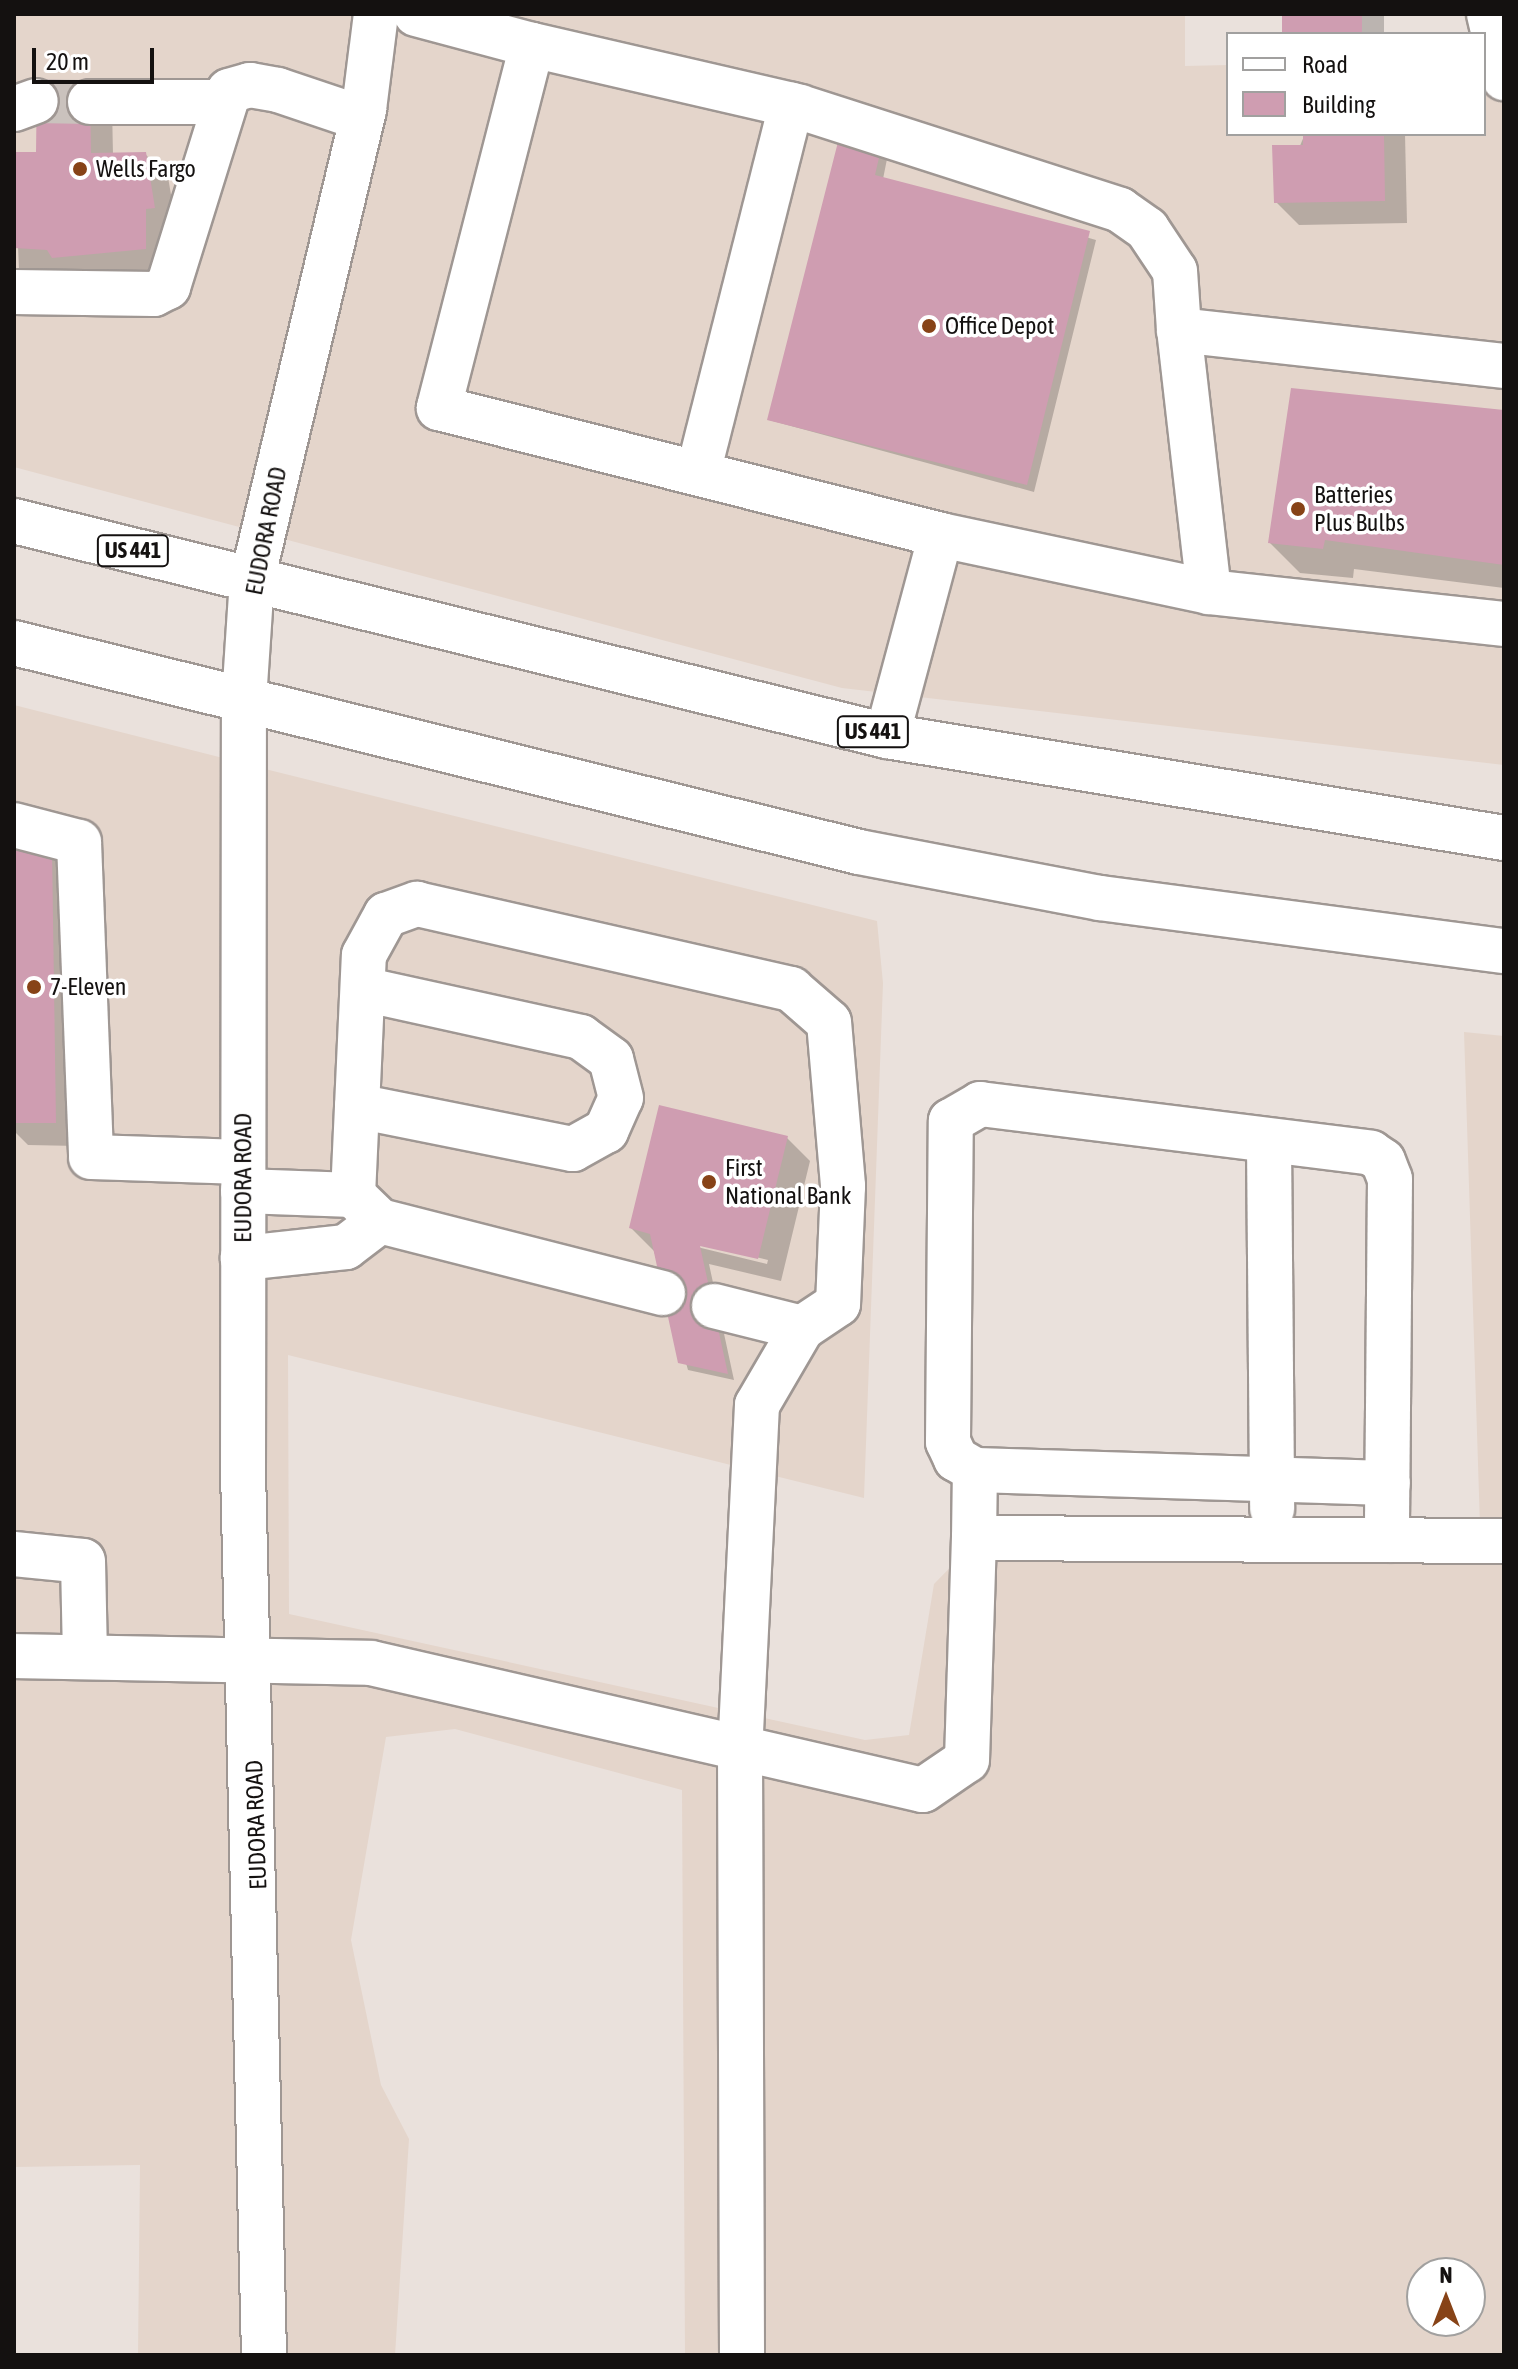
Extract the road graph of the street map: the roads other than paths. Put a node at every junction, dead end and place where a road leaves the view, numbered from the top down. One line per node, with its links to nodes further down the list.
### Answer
1 (376, 14): 9 (main road, EUDORA ROAD)
2 (416, 14): 4 (main road)
3 (1489, 14): 5 (main road)
4 (532, 45): 8 (main road); 13 (main road)
5 (1504, 78)
6 (90, 102): 7 (main road)
7 (222, 102): 9 (main road); 10 (main road)
8 (786, 103): 11 (main road); 13 (main road)
9 (361, 118): 16 (main road, EUDORA ROAD)
10 (14, 292)
11 (1179, 330): 12 (main road); 17 (main road)
12 (1504, 366)
13 (685, 470): 15 (main road)
14 (14, 521): 16 (main road, US 441)
15 (941, 535): 17 (main road); 21 (main road)
16 (252, 580): 20 (main road, EUDORA ROAD); 21 (main road, US 441)
17 (1209, 592): 18 (main road)
18 (1504, 624)
19 (14, 643): 20 (main road)
20 (244, 700): 24 (main road); 28 (main road, EUDORA ROAD)
21 (887, 736): 23 (main road, US 441)
22 (14, 825): 28 (main road)
23 (1504, 838)
24 (1504, 951)
25 (363, 989): 26 (main road); 26 (main road); 33 (main road)
26 (357, 1106): 29 (main road)
27 (1269, 1143): 34 (main road); 35 (main road); 36 (main road)
28 (243, 1177): 29 (main road); 30 (main road, EUDORA ROAD)
29 (366, 1208): 30 (main road); 31 (main road)
30 (243, 1258): 44 (main road, EUDORA ROAD)
31 (663, 1293)
32 (714, 1306): 33 (main road)
33 (802, 1328): 45 (main road)
34 (975, 1470): 35 (main road); 37 (main road)
35 (1273, 1480): 36 (main road); 38 (main road)
36 (1388, 1483): 39 (main road)
37 (974, 1538): 38 (main road); 45 (main road)
38 (1271, 1540): 39 (main road)
39 (1387, 1540): 40 (main road)
40 (1504, 1541)
41 (14, 1554): 43 (main road)
42 (14, 1656): 43 (main road)
43 (85, 1656): 44 (main road)
44 (250, 1657): 45 (main road); 46 (main road, EUDORA ROAD)
45 (740, 1750): 47 (main road)
46 (264, 2355)
47 (742, 2355)

